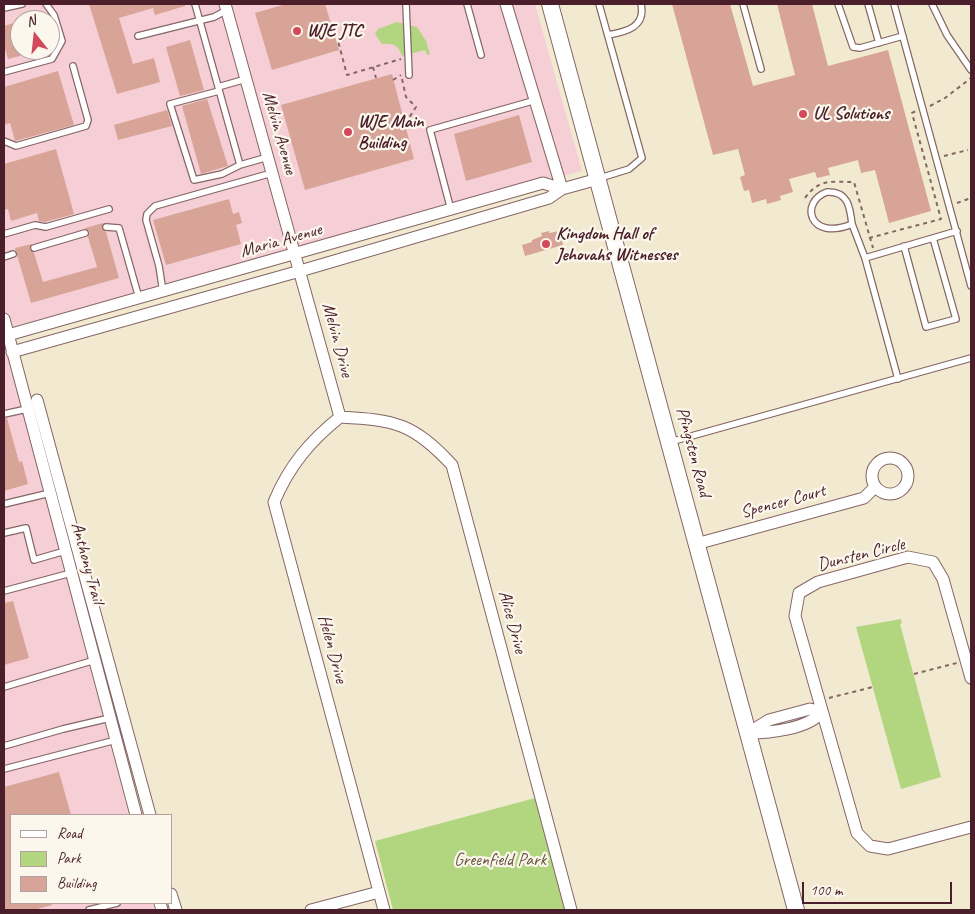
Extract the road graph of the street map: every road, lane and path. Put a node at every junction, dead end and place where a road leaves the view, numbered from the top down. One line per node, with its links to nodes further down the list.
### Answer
1 (22, 4): 16 (lane)
2 (46, 4): 30 (lane)
3 (195, 4): 17 (lane)
4 (406, 4): 31 (lane)
5 (467, 4): 23 (lane)
6 (506, 4): 38 (street)
7 (550, 4): 48 (main road, Pfingsten Road)
8 (599, 4): 18 (lane)
9 (641, 4): 18 (lane)
10 (743, 4): 27 (lane)
11 (838, 4): 22 (lane)
12 (868, 4): 22 (lane)
13 (894, 4): 20 (lane)
14 (932, 4): 28 (lane)
15 (226, 7): 17 (lane); 35 (street, Melvin Avenue)
16 (4, 8)
17 (200, 21): 19 (lane); 37 (lane)
18 (608, 35): 48 (lane)
19 (138, 36)
20 (903, 36): 22 (lane); 39 (lane)
21 (344, 40): 26 (path)
22 (878, 43)
23 (481, 55)
24 (402, 65): 26 (path)
25 (73, 66): 41 (lane)
26 (373, 66): 33 (path)
27 (761, 69)
28 (971, 70)
29 (401, 71): 32 (path)
30 (4, 72)
31 (410, 75)
32 (401, 76): 36 (path); 40 (path)
33 (376, 78)
34 (971, 78): 39 (path)
35 (246, 79): 37 (lane); 43 (street, Melvin Avenue)
36 (393, 80)
37 (219, 89): 46 (lane); 46 (lane)
38 (536, 99): 49 (street); 51 (lane)
39 (924, 108): 44 (lane); 45 (path)
40 (407, 121)
41 (4, 141)
42 (968, 150): 44 (path)
43 (268, 157): 46 (lane); 47 (street, Melvin Avenue)
44 (938, 158): 45 (path); 54 (lane)
45 (925, 161): 57 (path)
46 (240, 165)
47 (272, 173): 62 (street, Melvin Avenue); 67 (lane)
48 (598, 179): 49 (street, Maria Avenue); 78 (main road, Pfingsten Road)
49 (562, 188): 51 (street, Maria Avenue); 65 (street, Maria Avenue)
50 (110, 209): 56 (lane)
51 (451, 210): 62 (street, Maria Avenue)
52 (852, 224): 52 (lane); 64 (lane)
53 (106, 227): 68 (lane)
54 (957, 231): 58 (lane); 66 (lane)
55 (85, 233): 60 (lane)
56 (4, 234)
57 (870, 238)
58 (933, 238): 59 (lane); 59 (lane)
59 (904, 246): 64 (lane)
60 (34, 248)
61 (13, 254): 63 (lane)
62 (296, 255): 65 (street, Melvin Avenue); 67 (street, Maria Avenue)
63 (4, 257)
64 (864, 258): 73 (lane)
65 (300, 271): 71 (street, Maria Avenue); 77 (street, Melvin Drive)
66 (971, 286)
67 (163, 292): 68 (street, Maria Avenue)
68 (139, 299): 70 (street, Maria Avenue)
69 (4, 320): 70 (street, Anthony Trail)
70 (6, 336): 71 (street, Anthony Trail)
71 (12, 352): 75 (street, Anthony Trail)
72 (971, 358): 73 (lane)
73 (898, 379): 78 (lane)
74 (37, 400): 80 (street, Anthony Trail)
75 (28, 409): 76 (lane); 80 (street, Anthony Trail)
76 (4, 414)
77 (340, 417): 102 (street, Helen Drive); 109 (street, Alice Drive)
78 (670, 442): 83 (main road, Pfingsten Road)
79 (875, 487): 83 (street, Spencer Court)
80 (55, 491): 81 (lane); 84 (street, Anthony Trail); 100 (street, Anthony Trail)
81 (4, 504)
82 (4, 533): 84 (lane)
83 (696, 544): 95 (main road, Pfingsten Road)
84 (65, 551): 85 (street, Anthony Trail)
85 (71, 573): 86 (lane); 87 (street, Anthony Trail)
86 (4, 591)
87 (95, 660): 91 (lane); 94 (street, Anthony Trail)
88 (966, 661): 89 (path); 90 (street, Dunsten Circle); 93 (street, Dunsten Circle)
89 (914, 674)
90 (971, 678)
91 (4, 687)
92 (873, 687): 93 (path)
93 (821, 706): 95 (street); 101 (street, Dunsten Circle)
94 (110, 718): 96 (street, Anthony Trail); 97 (lane)
95 (748, 733): 110 (main road, Pfingsten Road)
96 (116, 740): 98 (lane); 99 (street, Anthony Trail)
97 (4, 746)
98 (4, 769)
99 (136, 814)
100 (150, 814)
101 (971, 828)
102 (379, 892): 107 (street); 108 (street, Helen Drive)
103 (172, 897): 106 (street)
104 (113, 904): 105 (lane)
105 (89, 910)
106 (176, 910)
107 (311, 910)
108 (384, 910)
109 (571, 910)
110 (796, 910)

